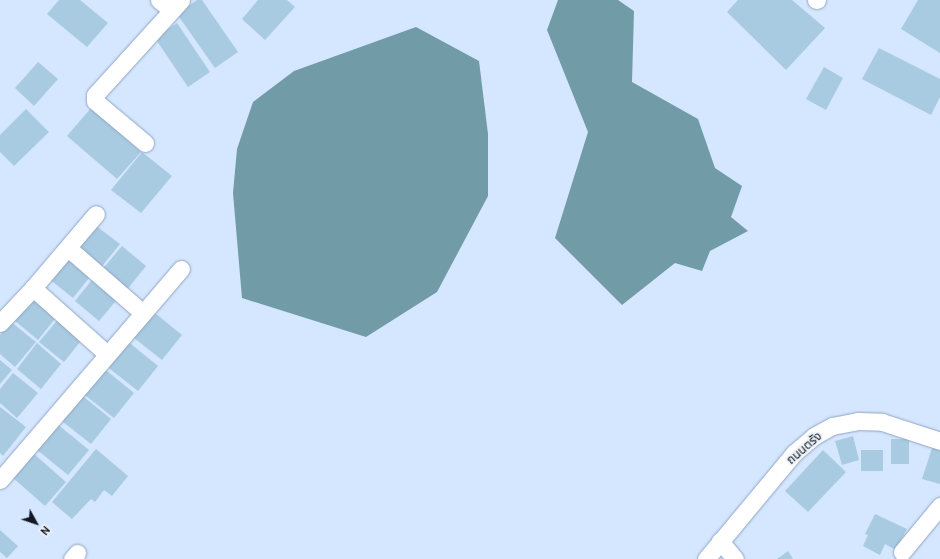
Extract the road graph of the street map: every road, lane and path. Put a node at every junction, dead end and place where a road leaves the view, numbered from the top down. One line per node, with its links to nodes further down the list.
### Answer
1 (170, 3): 2 (street)
2 (145, 143)
3 (96, 214): 4 (street)
4 (68, 248): 6 (street); 7 (street)
5 (181, 269): 7 (street)
6 (33, 288): 8 (street); 9 (street)
7 (143, 313): 9 (street)
8 (0, 323)
9 (107, 354): 11 (street)
10 (940, 441): 13 (street, ถนนตรัง)
11 (0, 480)
12 (940, 506): 14 (street)
13 (720, 541): 15 (street, ถนนตรัง); 16 (street)
14 (902, 552)
15 (706, 559)
16 (735, 559)

